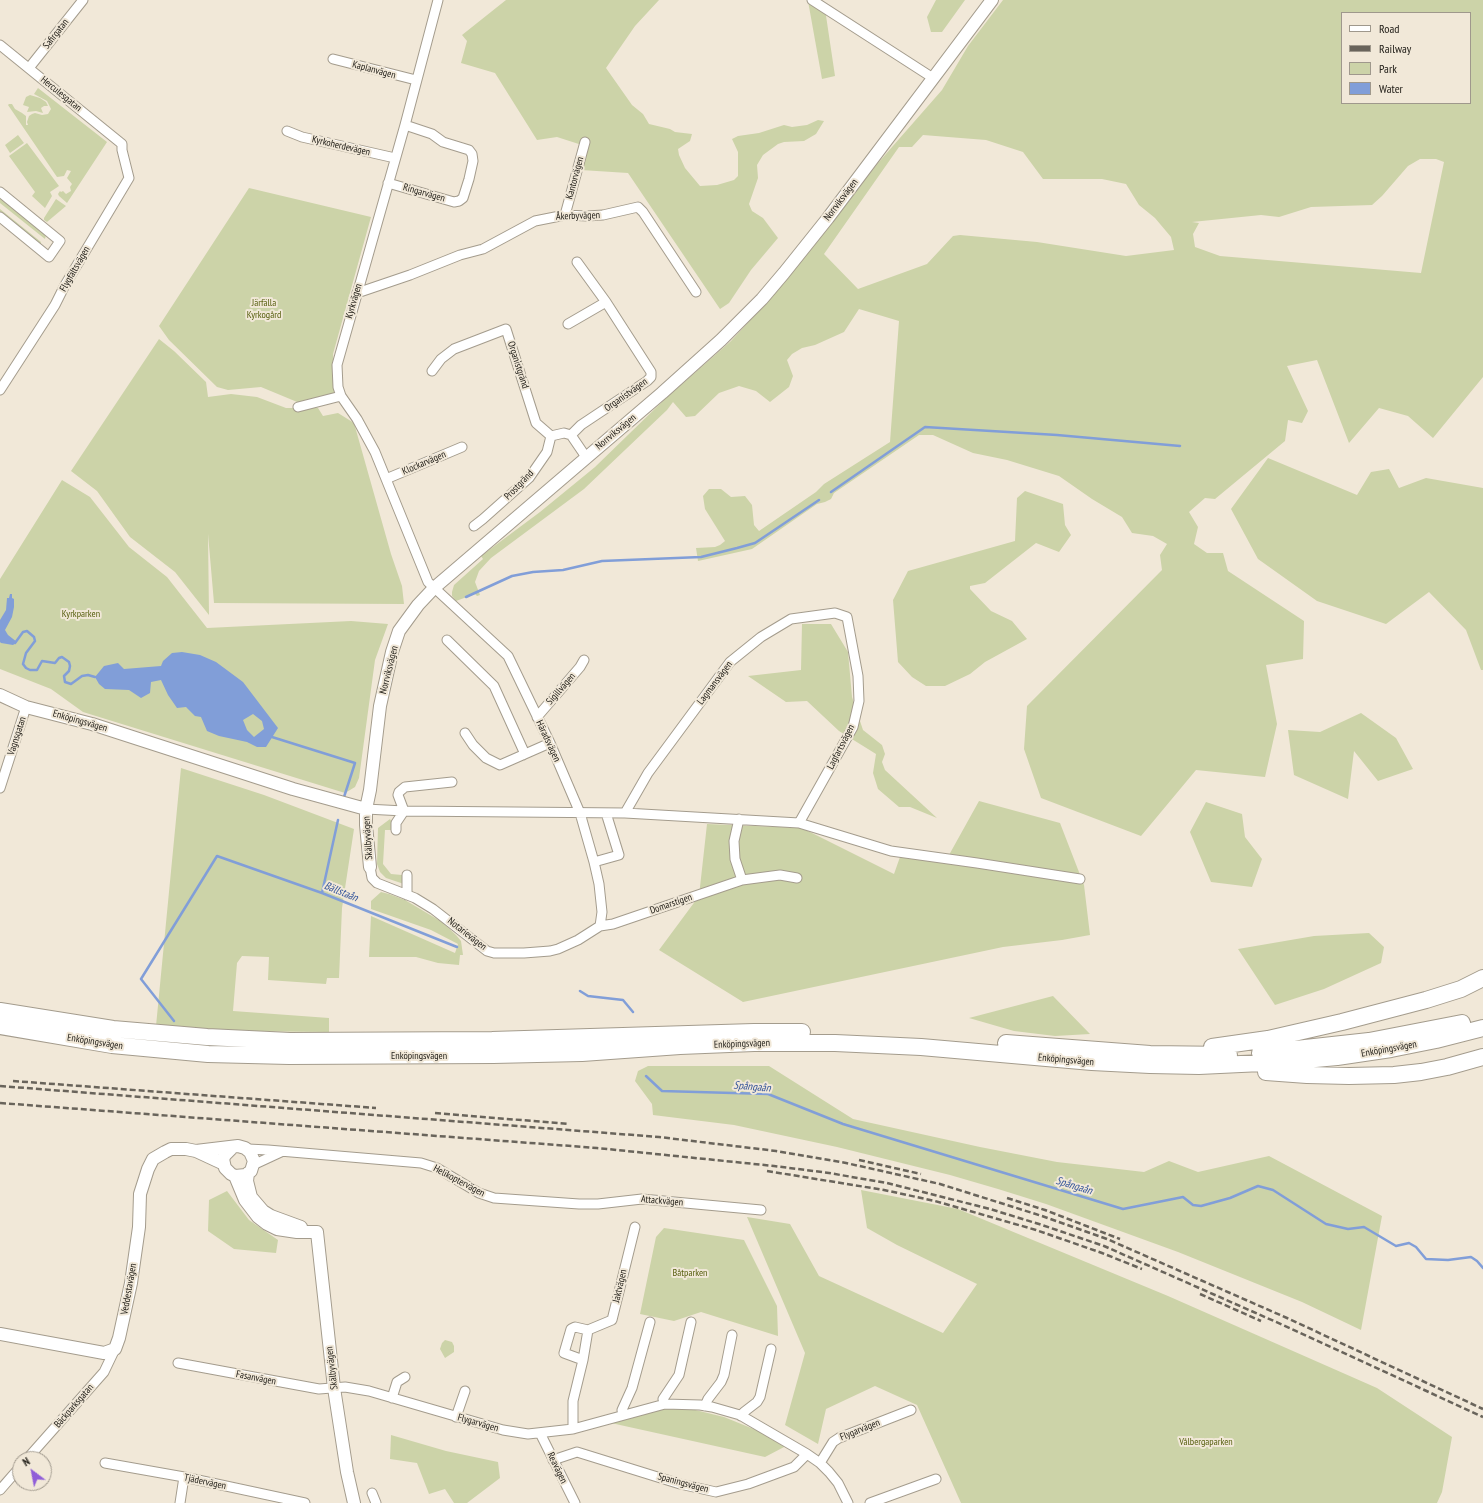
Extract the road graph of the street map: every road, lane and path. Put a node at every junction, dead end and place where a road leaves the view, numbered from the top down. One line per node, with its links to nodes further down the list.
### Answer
1 (83, 0): 7 (street, Safirgatan)
2 (438, 0): 9 (street, Kyrkvägen)
3 (812, 0): 8 (street)
4 (991, 0): 8 (street, Norrviksvägen)
5 (0, 45): 7 (street, Herculesgatan)
6 (333, 59): 9 (street, Kaplanvägen)
7 (29, 68): 13 (street, Herculesgatan)
8 (933, 78): 31 (street, Norrviksvägen)
9 (416, 80): 10 (street, Kyrkvägen)
10 (405, 125): 14 (street, Kyrkvägen); 15 (street, Ringarvägen)
11 (287, 131): 14 (street, Kyrkoherdevägen)
12 (585, 142): 17 (street, Kantorvägen)
13 (122, 144): 25 (street, Flygfältsvägen)
14 (395, 158): 15 (street, Kyrkvägen)
15 (388, 183): 21 (street, Kyrkvägen)
16 (0, 192): 18 (street)
17 (565, 215): 20 (street, Åkerbyvägen); 21 (street, Åkerbyvägen)
18 (0, 217)
19 (577, 262): 22 (street, Organistvägen)
20 (696, 292)
21 (357, 293): 26 (street, Kyrkvägen)
22 (606, 302): 23 (street); 29 (street, Organistvägen)
23 (568, 324)
24 (432, 371): 28 (street, Organistgränd)
25 (0, 390)
26 (341, 396): 27 (street); 32 (street, Kyrkvägen)
27 (298, 408)
28 (551, 436): 29 (street); 33 (street, Prostgränd)
29 (571, 436): 31 (street)
30 (462, 446): 32 (street, Klockarvägen)
31 (586, 457): 34 (street, Norrviksvägen)
32 (386, 479): 34 (street, Kyrkvägen)
33 (474, 526)
34 (434, 588): 40 (street, Häradsvägen); 46 (street, Norrviksvägen)
35 (847, 617): 50 (street, Lagmansvägen); 52 (street, Lagfartsvägen)
36 (447, 640): 43 (street)
37 (584, 660): 40 (street, Sigillvägen)
38 (0, 695): 39 (street, Enköpingsvägen)
39 (26, 707): 45 (street, Vagnsgatan); 46 (street, Enköpingsvägen)
40 (537, 716): 42 (street, Häradsvägen)
41 (465, 732): 43 (street)
42 (550, 743): 43 (street); 48 (street, Häradsvägen)
43 (523, 755)
44 (452, 782): 47 (street)
45 (0, 788)
46 (366, 808): 47 (street, Enköpingsvägen); 55 (street, Skälbyvägen)
47 (404, 811): 48 (street, Enköpingsvägen); 53 (street)
48 (580, 813): 49 (street, Enköpingsvägen); 54 (street, Häradsvägen)
49 (606, 813): 50 (street, Enköpingsvägen); 54 (street)
50 (625, 813): 51 (street, Enköpingsvägen)
51 (739, 819): 52 (street, Enköpingsvägen); 59 (street)
52 (800, 823): 58 (street, Enköpingsvägen)
53 (396, 830)
54 (594, 862): 61 (street, Häradsvägen)
55 (370, 868): 60 (street, Notarievägen)
56 (407, 875): 60 (street)
57 (797, 878): 59 (street, Domarstigen)
58 (1080, 879)
59 (742, 880): 61 (street, Domarstigen)
60 (407, 895): 61 (street, Notarievägen)
61 (600, 926)
62 (1483, 978): 67 (highway)
63 (0, 1011): 67 (highway, Enköpingsvägen)
64 (1483, 1017): 67 (highway, Enköpingsvägen)
65 (0, 1026): 69 (highway, Enköpingsvägen)
66 (1483, 1028): 69 (highway, Enköpingsvägen)
67 (1150, 1054)
68 (1483, 1057): 69 (highway)
69 (1199, 1066)
70 (232, 1148): 71 (street, Veddestavägen); 72 (street, Veddestavägen); 74 (street)
71 (248, 1149): 73 (street, Helikoptervägen); 75 (street)
72 (196, 1151): 74 (street, Veddestavägen); 86 (street, Veddestavägen)
73 (282, 1151): 75 (street); 77 (street, Helikoptervägen)
74 (224, 1164): 76 (street, Veddestavägen)
75 (251, 1169): 76 (street); 80 (street)
76 (235, 1176): 80 (street, Veddestavägen)
77 (564, 1203): 78 (street, Attackvägen)
78 (760, 1210)
79 (635, 1227): 83 (street, Jaktvägen)
80 (317, 1232): 91 (street, Skälbyvägen)
81 (650, 1322): 97 (street)
82 (691, 1322): 94 (street)
83 (588, 1330): 88 (street); 88 (street, Jaktvägen)
84 (0, 1334): 86 (street)
85 (732, 1335): 95 (street)
86 (115, 1349): 102 (street, Bäckparksgatan)
87 (770, 1349): 98 (street)
88 (583, 1360): 100 (street)
89 (178, 1363): 91 (street, Fasanvägen)
90 (404, 1377): 93 (street)
91 (334, 1388): 93 (street, Flygarvägen); 115 (street, Skälbyvägen)
92 (465, 1391): 99 (street)
93 (392, 1398): 99 (street, Flygarvägen)
94 (664, 1404): 95 (street, Flygarvägen); 97 (street, Flygarvägen)
95 (705, 1406): 98 (street, Flygarvägen)
96 (911, 1410): 106 (street, Flygarvägen)
97 (622, 1416): 100 (street, Flygarvägen)
98 (741, 1416): 103 (street, Flygarvägen)
99 (456, 1417): 101 (street, Flygarvägen)
100 (574, 1429): 101 (street, Flygarvägen)
101 (540, 1433): 104 (street, Reavägen)
102 (34, 1451)
103 (807, 1454): 104 (street, Spaningsvägen); 106 (street, Flygarvägen)
104 (553, 1460): 112 (street, Reavägen)
105 (105, 1463): 108 (street, Tjädervägen)
106 (820, 1463): 117 (street, Flygarvägen)
107 (12, 1476): 110 (street)
108 (184, 1478): 113 (street); 114 (street, Tjädervägen)
109 (936, 1478): 118 (street)
110 (0, 1490)
111 (372, 1493): 116 (street)
112 (573, 1502)
113 (180, 1503)
114 (305, 1503)
115 (354, 1503)
116 (376, 1503)
117 (848, 1503)
118 (870, 1503)

